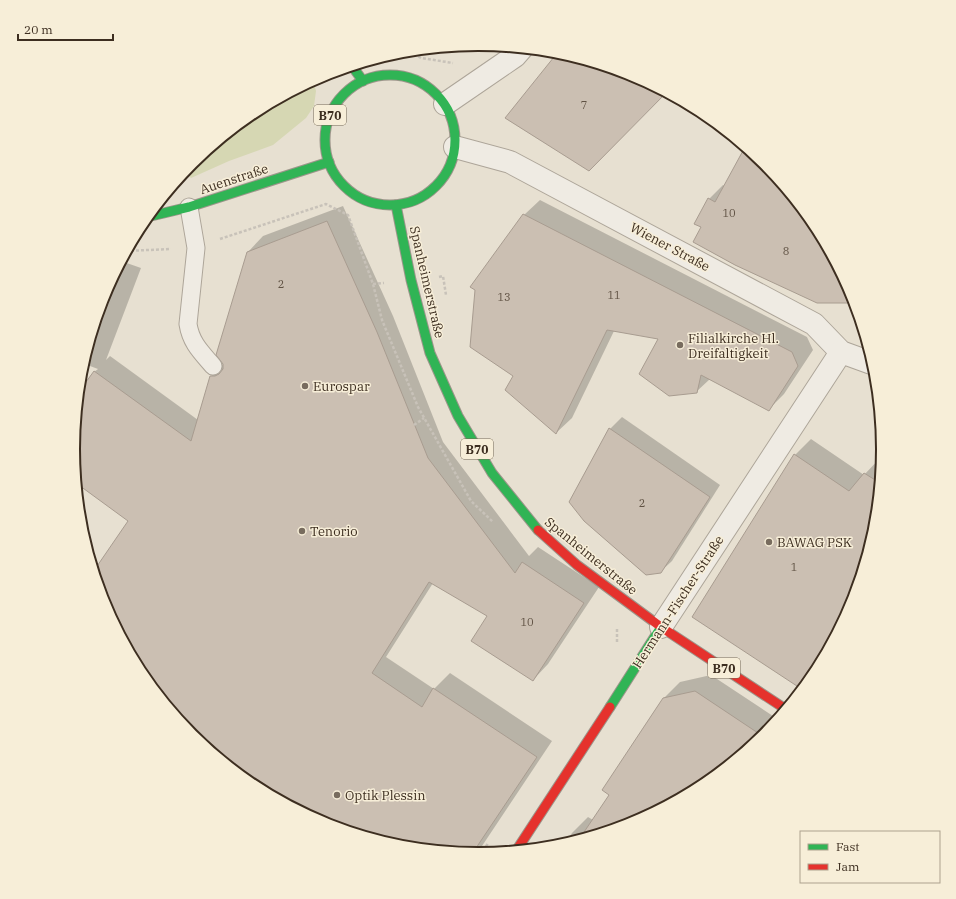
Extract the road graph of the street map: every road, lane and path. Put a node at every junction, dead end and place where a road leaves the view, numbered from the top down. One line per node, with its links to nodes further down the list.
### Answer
1 (518, 53): 6 (street)
2 (417, 56): 3 (path)
3 (458, 64)
4 (355, 71): 5 (main road)
5 (363, 81): 6 (main road, B70); 8 (main road, B70)
6 (444, 104): 7 (main road, B70)
7 (455, 148): 9 (main road, B70); 17 (street, Wiener Straße)
8 (329, 162): 9 (main road, B70); 10 (main road, Auenstraße)
9 (396, 205): 14 (main road, Spanheimerstraße / B70)
10 (188, 207): 11 (main road, Auenstraße); 12 (lane)
11 (157, 215)
12 (196, 248): 13 (path); 15 (path); 19 (lane)
13 (133, 251)
14 (411, 280): 15 (path); 16 (path); 23 (main road, Spanheimerstraße / B70)
15 (373, 284): 20 (path)
16 (446, 300)
17 (841, 352): 18 (street, Wiener Straße); 23 (street, Hermann-Fischer-Straße)
18 (867, 361)
19 (213, 366)
20 (424, 418): 21 (path); 22 (path)
21 (414, 425)
22 (497, 526)
23 (661, 627): 24 (main road, Spanheimerstraße / B70); 25 (main road, Hermann-Fischer-Straße)
24 (782, 707)
25 (519, 846)

